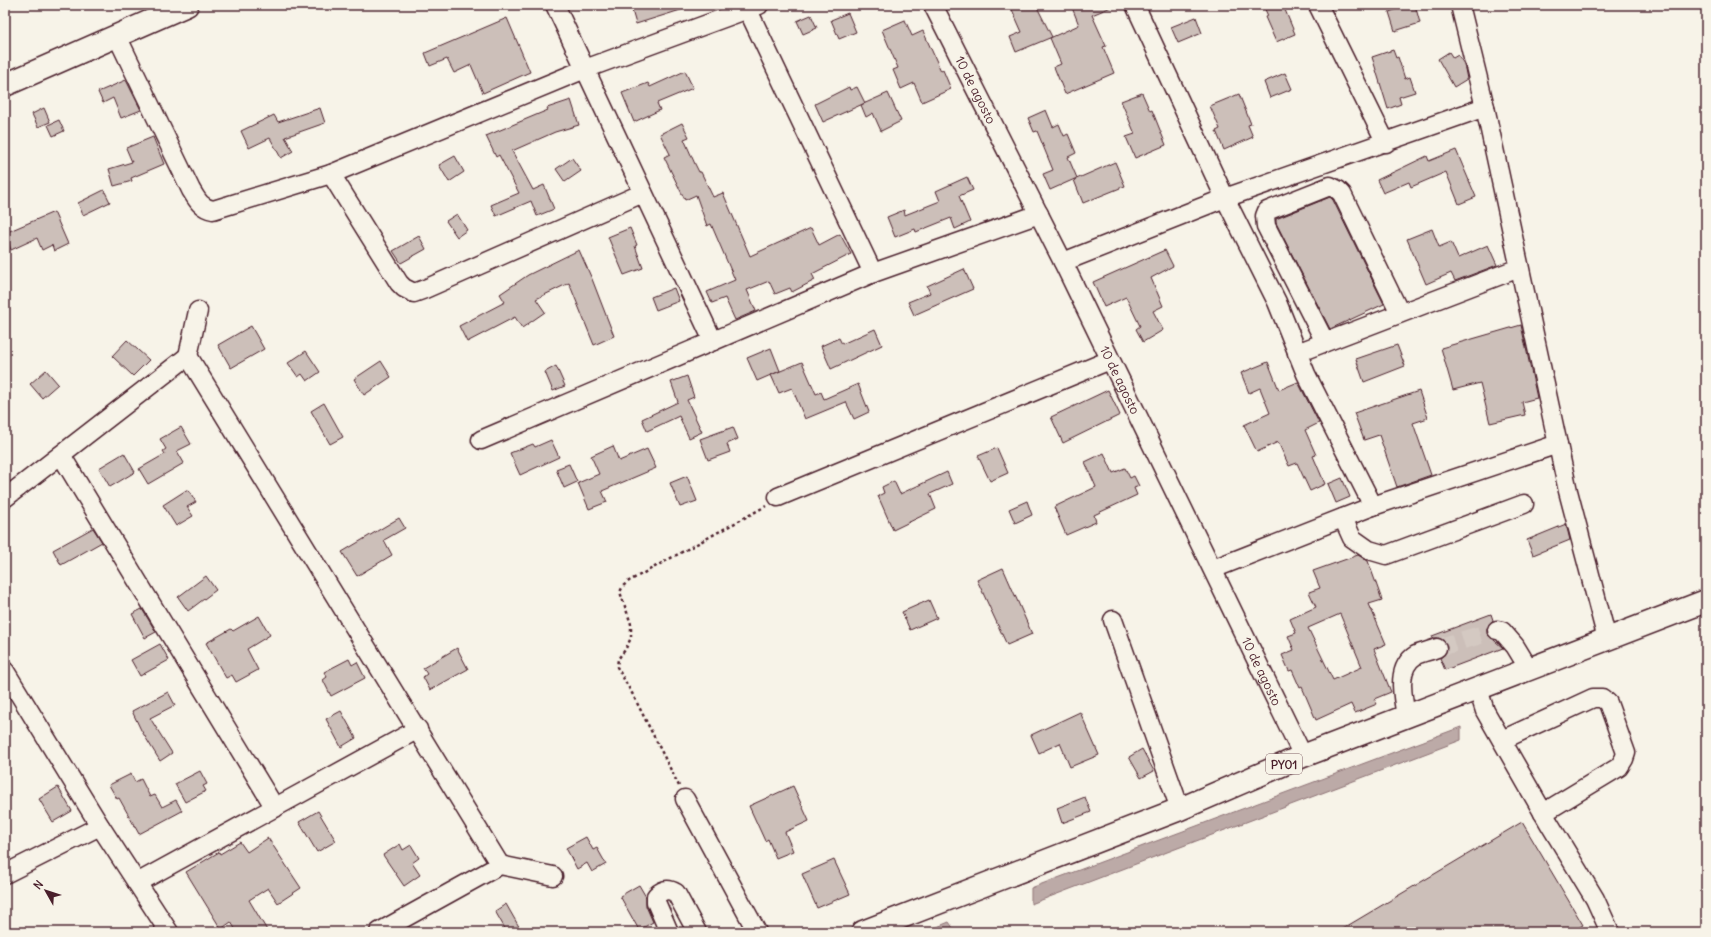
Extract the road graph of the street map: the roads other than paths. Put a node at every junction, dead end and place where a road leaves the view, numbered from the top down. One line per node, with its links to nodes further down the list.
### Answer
1 (187, 5): 8 (main road)
2 (555, 5): 10 (street)
3 (933, 5): 17 (street, 10 de agosto)
4 (1135, 5): 16 (street)
5 (1318, 5): 13 (street)
6 (1460, 5): 12 (street)
7 (753, 6): 10 (street); 20 (street)
8 (156, 11): 9 (main road)
9 (117, 36): 11 (main road); 14 (street)
10 (585, 69): 14 (street); 15 (street)
11 (5, 85)
12 (1485, 107): 13 (street); 19 (street)
13 (1386, 143): 16 (street)
14 (331, 174): 15 (street)
15 (643, 193): 23 (street)
16 (1225, 198): 18 (street); 25 (street)
17 (1039, 214): 18 (street, 10 de agosto); 20 (street)
18 (1063, 262): 27 (street, 10 de agosto)
19 (1519, 268): 22 (street); 29 (street)
20 (872, 273): 23 (street)
21 (198, 311): 26 (street)
22 (1400, 313): 24 (street); 24 (street)
23 (713, 341): 28 (street)
24 (1325, 342): 25 (street)
25 (1297, 353): 34 (street)
26 (188, 356): 30 (street); 46 (street)
27 (1110, 360): 31 (street); 36 (street, 10 de agosto)
28 (481, 440)
29 (1558, 444): 34 (street); 40 (street)
30 (61, 455): 32 (street); 50 (street)
31 (778, 497)
32 (5, 498)
33 (1524, 504): 35 (street)
34 (1373, 506): 35 (street)
35 (1343, 518): 36 (street)
36 (1213, 569): 48 (street, 10 de agosto)
37 (1706, 601): 40 (main road, PY01)
38 (1113, 620): 51 (street)
39 (1497, 630): 42 (street)
40 (1607, 639): 42 (main road, PY01)
41 (1437, 648): 45 (street)
42 (1529, 669): 44 (main road, PY01)
43 (7, 680): 53 (street)
44 (1478, 689): 45 (main road, PY01); 47 (street)
45 (1406, 716): 48 (main road, PY01)
46 (418, 729): 50 (street); 54 (street)
47 (1502, 740): 52 (street); 52 (street)
48 (1303, 756): 51 (main road, PY01)
49 (685, 799): 62 (street)
50 (275, 808): 57 (street)
51 (1180, 808): 63 (main road, PY01)
52 (1543, 813): 64 (street)
53 (100, 826): 55 (street); 57 (street)
54 (500, 865): 56 (street); 59 (street)
55 (5, 874)
56 (553, 876)
57 (137, 882): 58 (street)
58 (169, 932)
59 (379, 932)
60 (669, 932): 61 (street)
61 (697, 932)
62 (757, 932)
63 (863, 932)
64 (1610, 932)

